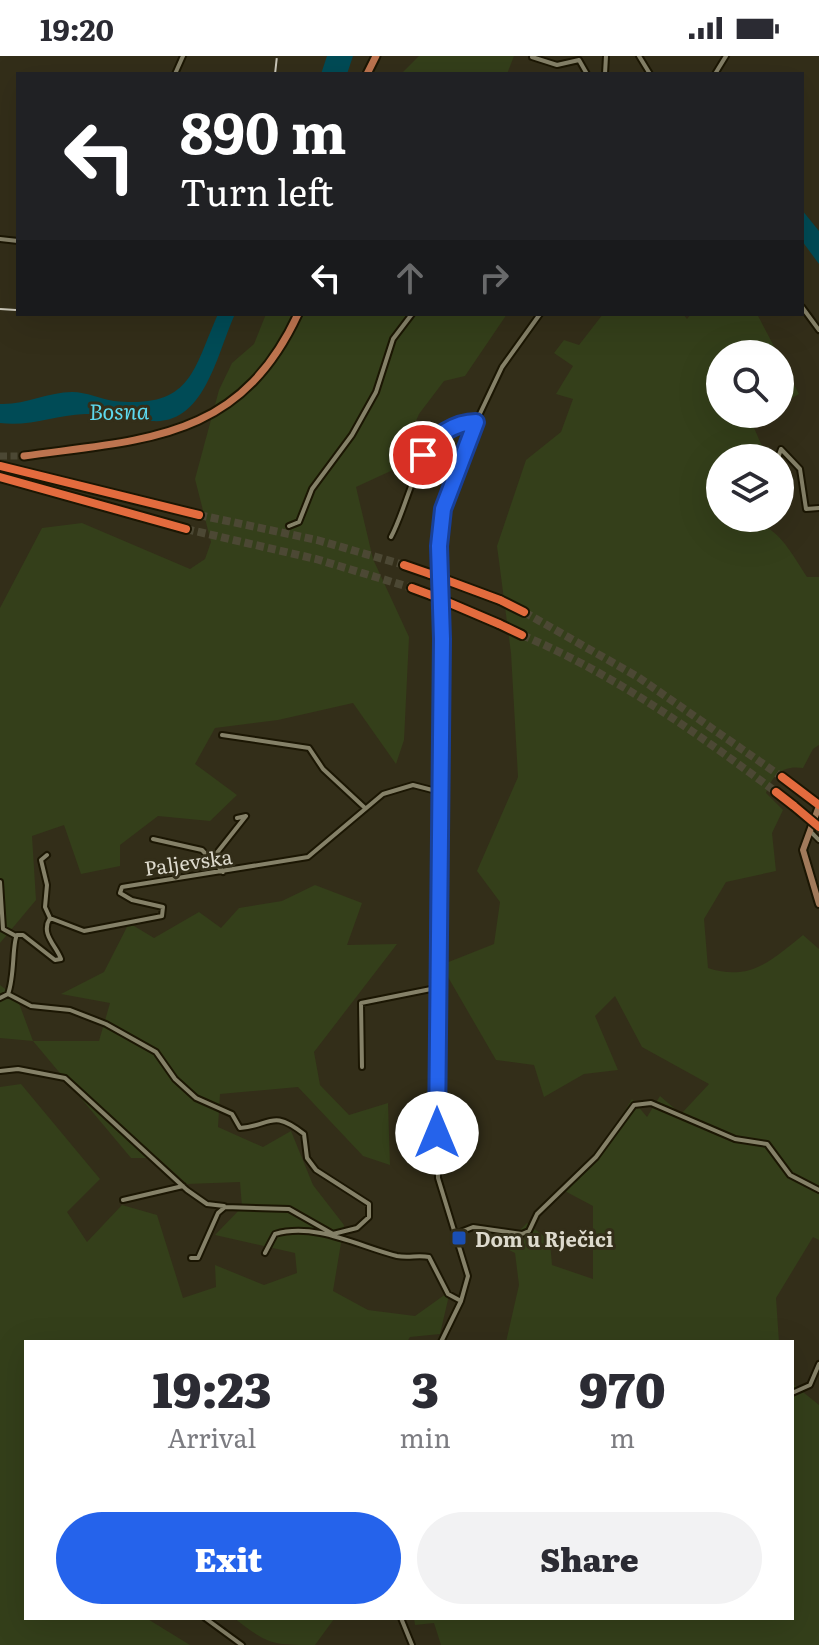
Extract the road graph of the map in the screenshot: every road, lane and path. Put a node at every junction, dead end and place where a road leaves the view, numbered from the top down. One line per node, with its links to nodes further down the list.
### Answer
1 (532, 57): 2 (street)
2 (586, 72)
3 (804, 310): 7 (street)
4 (297, 316): 9 (main road)
5 (410, 316): 15 (street)
6 (539, 316): 8 (street)
7 (819, 330)
8 (476, 422): 17 (street); 24 (street)
9 (24, 456)
10 (794, 460): 13 (street)
11 (0, 466): 14 (highway)
12 (0, 477): 16 (highway)
13 (819, 508)
14 (199, 515)
15 (289, 526)
16 (186, 529)
17 (391, 537)
18 (404, 565): 20 (highway, bridge)
19 (412, 588): 21 (highway, bridge)
20 (524, 612)
21 (522, 635)
22 (222, 735): 27 (street)
23 (782, 777): 26 (highway)
24 (440, 792): 27 (street, Paljevska); 40 (street)
25 (776, 792): 29 (highway, bridge)
26 (819, 806): 30 (main road)
27 (365, 808): 35 (street, Paljevska)
28 (237, 818): 34 (street)
29 (819, 827)
30 (809, 830): 32 (street); 37 (main road)
31 (153, 839): 34 (street)
32 (819, 840)
33 (47, 855): 38 (street)
34 (212, 859): 35 (street)
35 (223, 872): 38 (street, Paljevska)
36 (0, 882): 39 (street)
37 (819, 904)
38 (50, 918): 39 (street)
39 (16, 936): 41 (street)
40 (436, 988): 43 (street); 50 (street)
41 (8, 994): 42 (street); 49 (street)
42 (0, 998)
43 (362, 1067)
44 (0, 1071): 45 (street)
45 (183, 1186): 47 (street); 48 (street)
46 (819, 1190): 50 (street)
47 (123, 1200)
48 (226, 1207): 49 (street); 52 (street)
49 (333, 1234): 51 (street); 53 (street)
50 (455, 1234): 53 (street)
51 (265, 1253)
52 (191, 1258)
53 (461, 1301): 54 (street)
54 (442, 1340)
55 (819, 1364): 56 (street)
56 (794, 1392)
57 (208, 1620): 59 (street)
58 (402, 1620): 60 (street)
59 (242, 1645)
60 (412, 1645)

